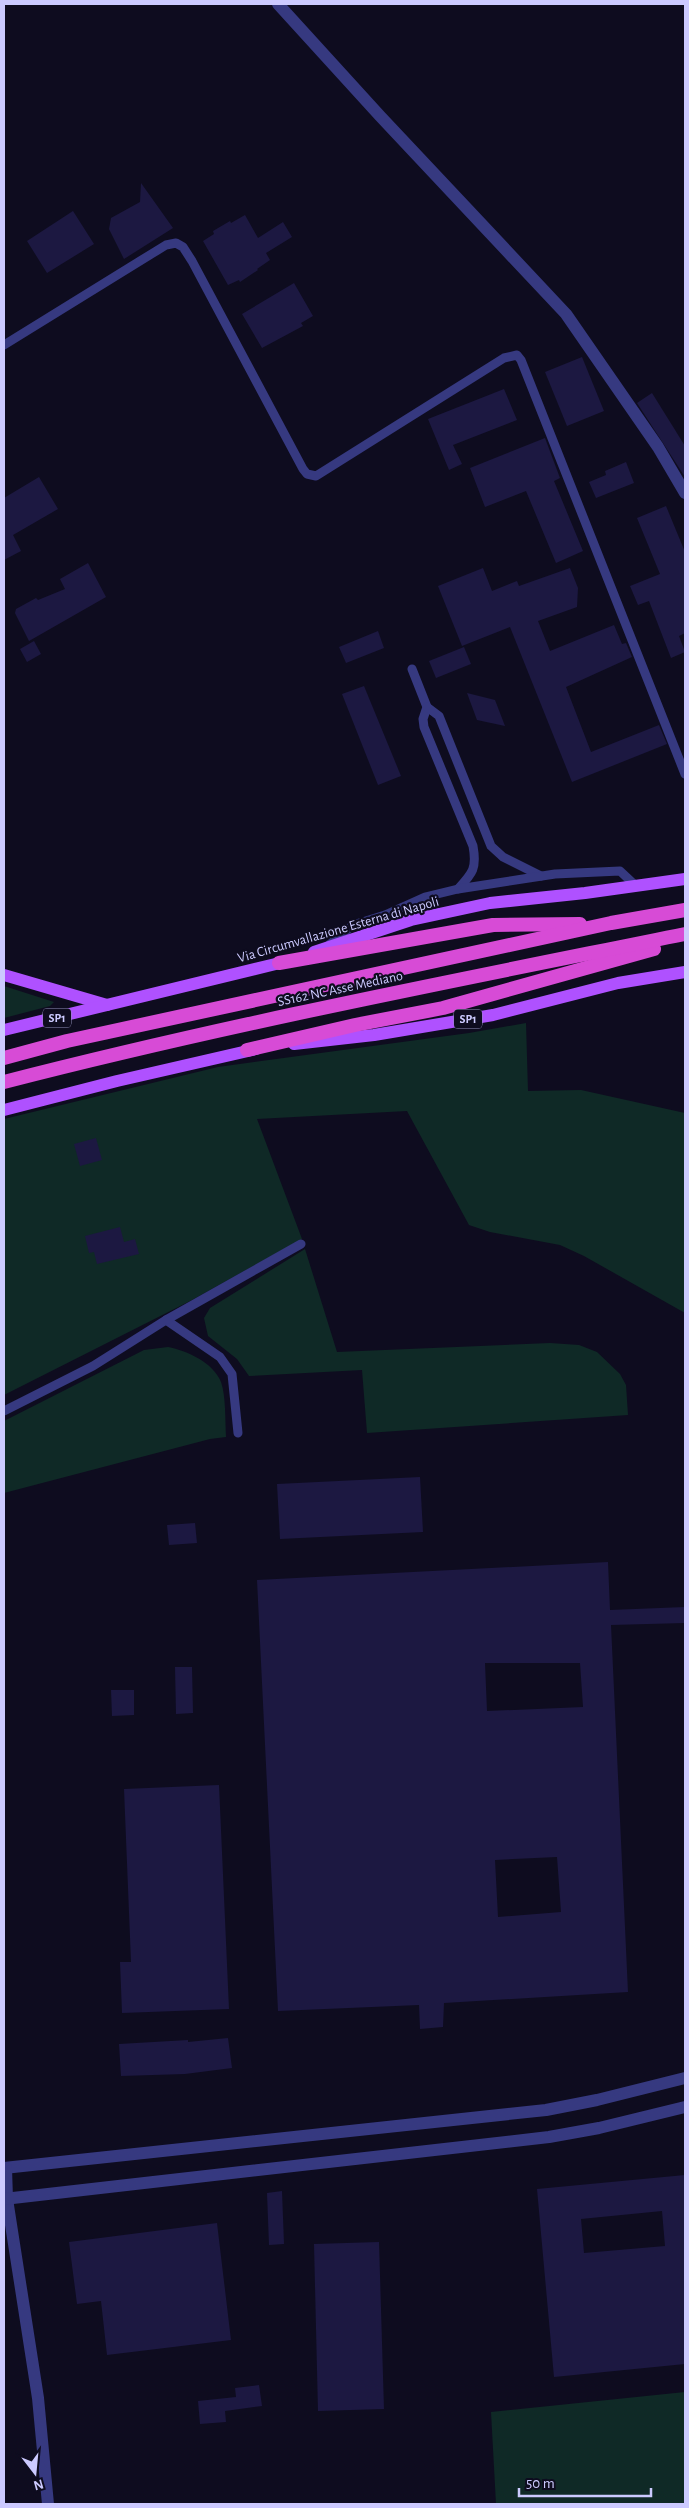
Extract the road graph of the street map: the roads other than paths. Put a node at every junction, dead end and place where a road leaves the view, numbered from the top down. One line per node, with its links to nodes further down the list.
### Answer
1 (278, 4): 3 (street)
2 (4, 345): 6 (lane)
3 (685, 493)
4 (412, 669): 5 (lane)
5 (426, 708): 7 (lane); 10 (lane)
6 (685, 774)
7 (541, 876): 9 (lane); 10 (lane)
8 (685, 879): 9 (main road, Via Circumvallazione Esterna di Napoli / SP1)
9 (636, 886): 15 (main road, Via Circumvallazione Esterna di Napoli / SP1)
10 (458, 888): 15 (lane)
11 (685, 910): 12 (highway, SS162 NC Asse Mediano)
12 (611, 923): 16 (highway); 22 (highway, SS162 NC Asse Mediano)
13 (685, 934): 23 (highway, SS162 NC Asse Mediano)
14 (685, 940): 21 (highway)
15 (323, 949): 16 (main road, Via Circumvallazione Esterna di Napoli / SP1)
16 (279, 964): 19 (main road, Via Circumvallazione Esterna di Napoli / SP1)
17 (685, 972): 21 (main road, SP1)
18 (4, 975): 19 (main road)
19 (109, 1006): 20 (main road, Via Circumvallazione Esterna di Napoli / SP1)
20 (4, 1030)
21 (247, 1050): 24 (main road, SP1)
22 (4, 1058)
23 (4, 1082)
24 (4, 1110)
25 (301, 1244): 26 (lane)
26 (166, 1320): 27 (lane); 28 (lane)
27 (4, 1411)
28 (238, 1433)
29 (685, 2078): 31 (street)
30 (685, 2107): 32 (street)
31 (5, 2168): 32 (street)
32 (5, 2199): 33 (street)
33 (48, 2504)

